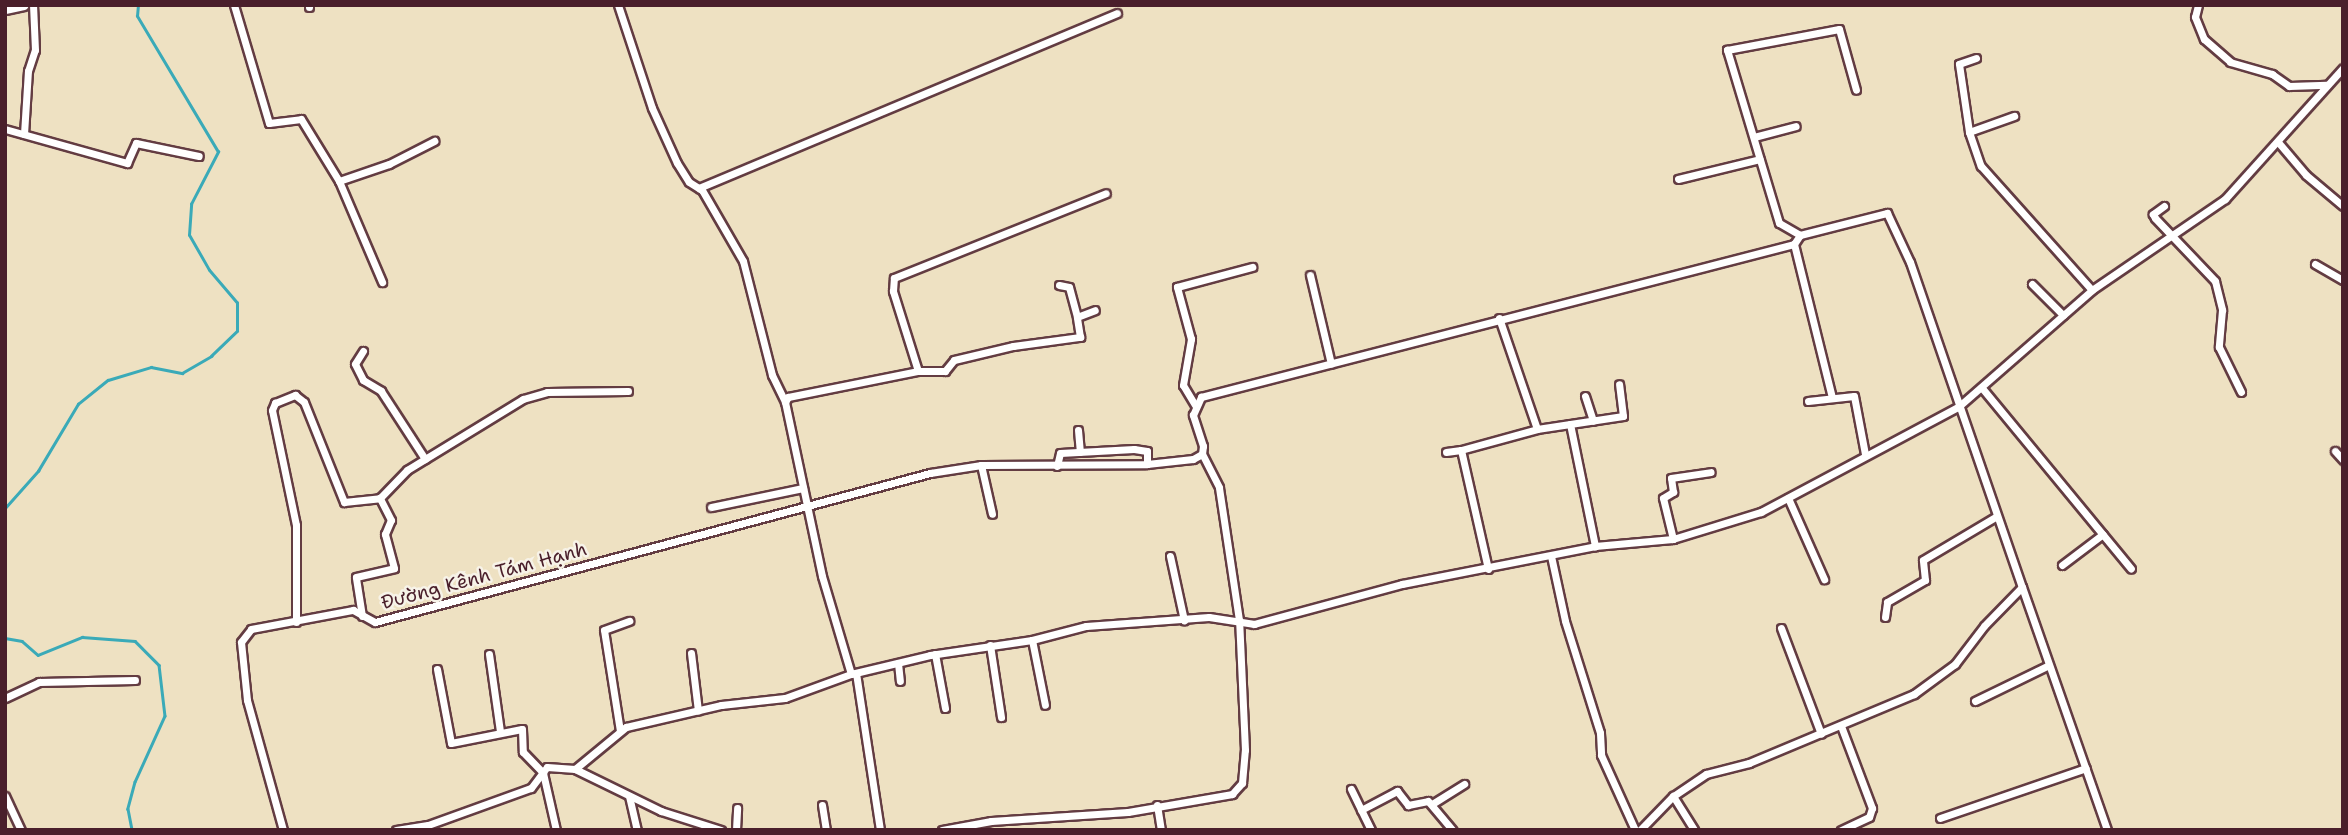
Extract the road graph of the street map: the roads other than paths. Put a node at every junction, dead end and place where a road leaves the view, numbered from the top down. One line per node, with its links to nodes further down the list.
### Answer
1 (23, 5): 6 (street)
2 (33, 5): 16 (street)
3 (234, 5): 23 (street)
4 (618, 5): 24 (street)
5 (2198, 5): 10 (street)
6 (5, 9)
7 (1117, 13): 24 (street)
8 (1976, 58): 15 (street)
9 (2343, 68): 10 (street)
10 (2327, 85): 19 (street)
11 (1856, 90): 17 (street)
12 (2014, 116): 15 (street)
13 (1796, 126): 17 (street)
14 (5, 129): 16 (street)
15 (1969, 132): 38 (street)
16 (24, 134): 20 (street)
17 (1754, 137): 21 (street)
18 (434, 141): 23 (street)
19 (2278, 142): 27 (street); 29 (street)
20 (199, 156)
21 (1760, 159): 22 (street); 28 (street)
22 (1678, 179)
23 (339, 181): 35 (street)
24 (699, 188): 53 (street)
25 (1105, 193): 45 (street)
26 (2164, 206): 29 (street)
27 (2343, 206)
28 (1800, 235): 30 (street); 55 (street)
29 (2172, 237): 38 (street); 49 (street)
30 (1794, 244): 42 (street); 51 (street)
31 (2315, 264): 34 (street)
32 (1252, 267): 54 (street)
33 (1310, 275): 44 (street)
34 (2343, 280)
35 (382, 282)
36 (2032, 284): 40 (street)
37 (1059, 285): 41 (street)
38 (2092, 290): 40 (street)
39 (1095, 310): 41 (street)
40 (2063, 315): 47 (street)
41 (1077, 317): 45 (street)
42 (1499, 318): 44 (street); 58 (street)
43 (363, 351): 66 (street)
44 (1331, 363): 54 (street)
45 (918, 372): 53 (street)
46 (1619, 384): 56 (street)
47 (1982, 388): 55 (street); 79 (street)
48 (628, 391): 66 (street)
49 (2241, 392)
50 (1585, 396): 56 (street)
51 (1832, 397): 52 (street); 65 (street)
52 (1808, 401)
53 (785, 402): 72 (street)
54 (1195, 405): 64 (street)
55 (1958, 407): 65 (street); 78 (street)
56 (1593, 421): 57 (street)
57 (1570, 424): 58 (street); 81 (street)
58 (1537, 429): 60 (street)
59 (1079, 430): 62 (street)
60 (1461, 450): 63 (street); 85 (street)
61 (2334, 451): 67 (street)
62 (1080, 452): 68 (street); 70 (street)
63 (1446, 452)
64 (1202, 454): 68 (street, Đường Kênh Tám Hạnh); 92 (street)
65 (1865, 454): 74 (street)
66 (425, 459): 73 (street)
67 (2343, 460)
68 (1147, 464): 70 (street, Đường Kênh Tám Hạnh)
69 (981, 465): 70 (street, Đường Kênh Tám Hạnh); 75 (street, Đường Kênh Tám Hạnh); 77 (street)
70 (1057, 466)
71 (1711, 472): 80 (street)
72 (803, 488): 75 (street); 76 (street)
73 (380, 498): 89 (street); 94 (street)
74 (1788, 498): 80 (street); 87 (street)
75 (807, 506): 89 (street, Đường Kênh Tám Hạnh); 104 (street)
76 (711, 507)
77 (992, 514)
78 (1997, 516): 88 (street); 90 (street)
79 (2103, 534): 84 (street); 86 (street)
80 (1673, 539): 81 (street)
81 (1595, 546): 83 (street)
82 (1170, 556): 91 (street)
83 (1551, 556): 85 (street); 145 (street)
84 (2062, 565)
85 (1488, 569): 92 (street)
86 (2131, 569)
87 (1824, 579)
88 (2022, 587): 102 (street); 113 (street)
89 (362, 616): 94 (street, Đường Kênh Tám Hạnh)
90 (1885, 617)
91 (1184, 620): 92 (street); 96 (street)
92 (1239, 620): 127 (street)
93 (629, 621): 115 (street)
94 (296, 622): 133 (street, Đường Kênh Tám Hạnh)
95 (1782, 628): 116 (street)
96 (1032, 640): 97 (street); 109 (street)
97 (989, 645): 100 (street); 112 (street)
98 (691, 653): 111 (street)
99 (489, 654): 114 (street)
100 (935, 654): 101 (street); 110 (street)
101 (898, 663): 104 (street); 106 (street)
102 (2049, 664): 108 (street); 117 (street)
103 (437, 669): 114 (street)
104 (853, 674): 111 (street); 140 (street)
105 (135, 680): 107 (street)
106 (900, 681)
107 (5, 698)
108 (1975, 701)
109 (1045, 705)
110 (945, 708)
111 (698, 711): 115 (street)
112 (1001, 717)
113 (1841, 726): 116 (street); 148 (street)
114 (500, 731): 119 (street)
115 (620, 731): 118 (street)
116 (1821, 734): 124 (street)
117 (2086, 768): 130 (street); 149 (street)
118 (575, 769): 119 (street); 123 (street)
119 (543, 774): 131 (street); 135 (street)
120 (1464, 784): 125 (street)
121 (1351, 789): 129 (street)
122 (5, 796): 132 (street)
123 (629, 796): 136 (street); 137 (street)
124 (1673, 796): 146 (street); 147 (street)
125 (1432, 804): 129 (street); 144 (street)
126 (822, 805): 139 (street)
127 (1157, 805): 141 (street); 142 (street)
128 (737, 808): 138 (street)
129 (1361, 810): 143 (street)
130 (1940, 818)
131 (428, 827): 134 (street)
132 (21, 830)
133 (282, 830)
134 (396, 830)
135 (556, 830)
136 (636, 830)
137 (721, 830)
138 (736, 830)
139 (826, 830)
140 (880, 830)
141 (942, 830)
142 (1161, 830)
143 (1371, 830)
144 (1452, 830)
145 (1635, 830)
146 (1640, 830)
147 (1694, 830)
148 (1842, 830)
149 (2108, 830)

